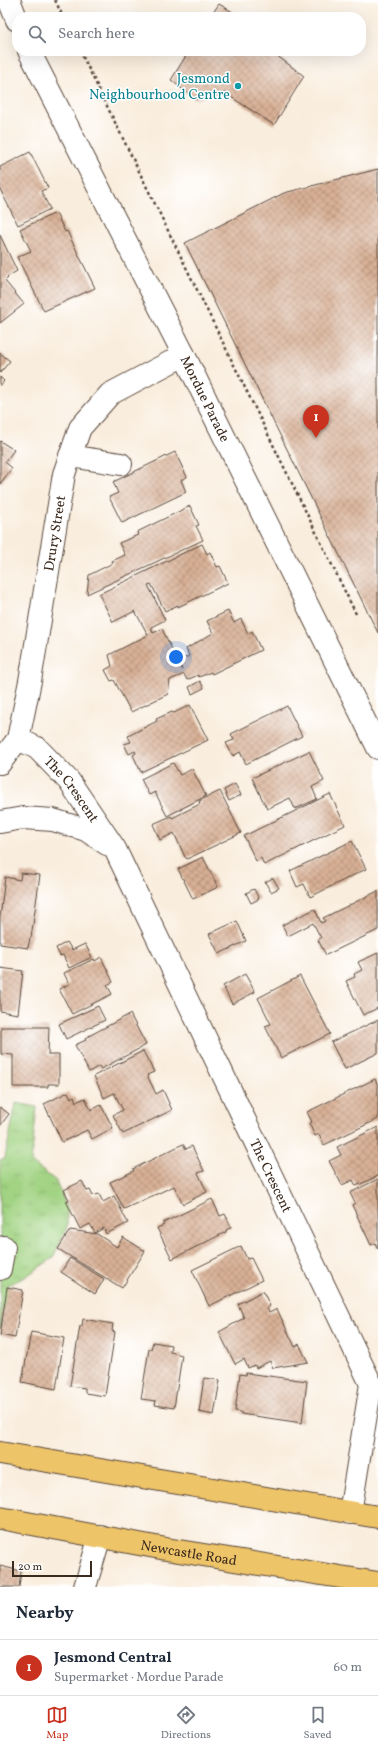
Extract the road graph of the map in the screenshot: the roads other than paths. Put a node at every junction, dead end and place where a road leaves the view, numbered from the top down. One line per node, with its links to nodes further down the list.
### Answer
1 (9, 0): 2 (street)
2 (14, 12)
3 (33, 56): 4 (street, Mordue Parade)
4 (184, 355): 5 (street, Drury Street); 8 (street, Mordue Parade)
5 (70, 456): 6 (street); 7 (street, Drury Street)
6 (121, 464)
7 (18, 739): 9 (street, Drury Street); 11 (street, The Crescent)
8 (378, 748)
9 (0, 763)
10 (0, 822): 11 (street, The Crescent)
11 (115, 849): 15 (street, The Crescent)
12 (4, 1247): 13 (street)
13 (0, 1269)
14 (0, 1453): 15 (highway)
15 (350, 1512): 16 (highway)
16 (378, 1517)
17 (0, 1518): 18 (highway, Newcastle Road)
18 (100, 1536): 19 (highway, Newcastle Road); 20 (street)
19 (378, 1583)
20 (86, 1587)

